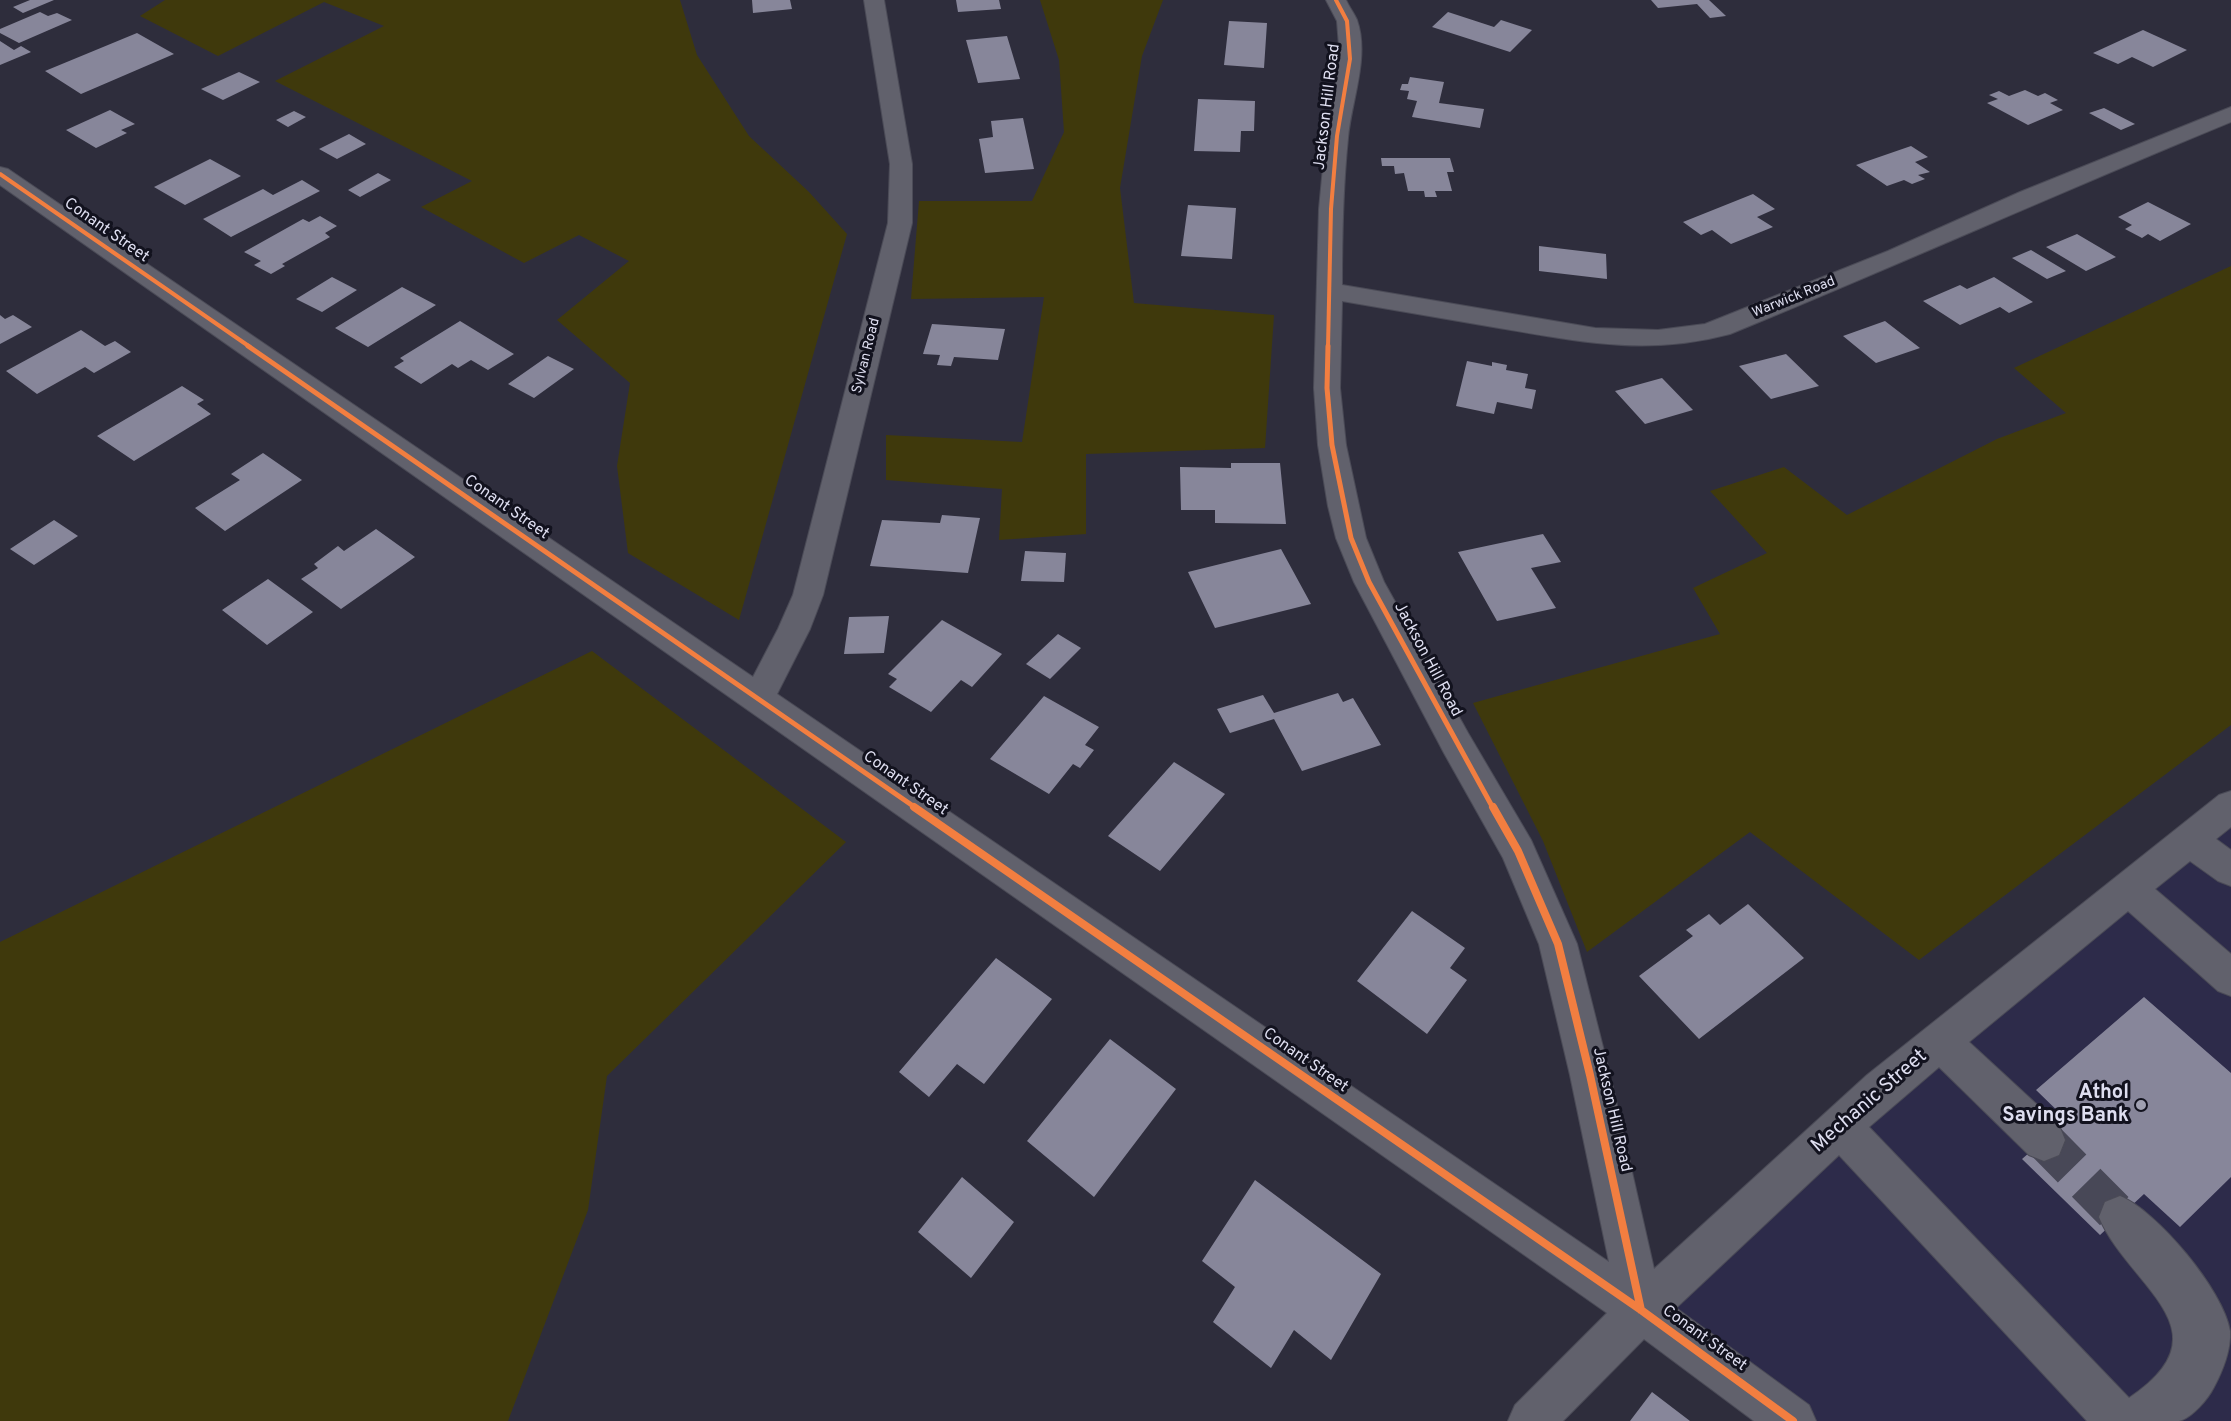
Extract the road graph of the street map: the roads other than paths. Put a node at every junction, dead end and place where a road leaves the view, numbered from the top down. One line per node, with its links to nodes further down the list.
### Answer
1 (873, 0): 6 (street, Sylvan Road)
2 (1336, 0): 5 (street, Jackson Hill Road)
3 (2231, 114): 5 (street, Warwick Road)
4 (0, 174): 6 (street, Conant Street)
5 (1330, 291): 16 (street, Jackson Hill Road)
6 (758, 699): 16 (street, Conant Street)
7 (2231, 806): 8 (street, Mechanic Street)
8 (2189, 840): 9 (street); 10 (street, Mechanic Street)
9 (2231, 870)
10 (2129, 890): 11 (street); 12 (street, Mechanic Street)
11 (2231, 978)
12 (1939, 1041): 13 (street, Mechanic Street); 14 (street)
13 (1840, 1126): 16 (street, Mechanic Street); 19 (street)
14 (2044, 1140)
15 (2120, 1217): 20 (street)
16 (1641, 1310): 17 (street, Mechanic Street); 18 (street, Conant Street)
17 (1531, 1421)
18 (1792, 1421)
19 (2119, 1421)
20 (2133, 1421)

